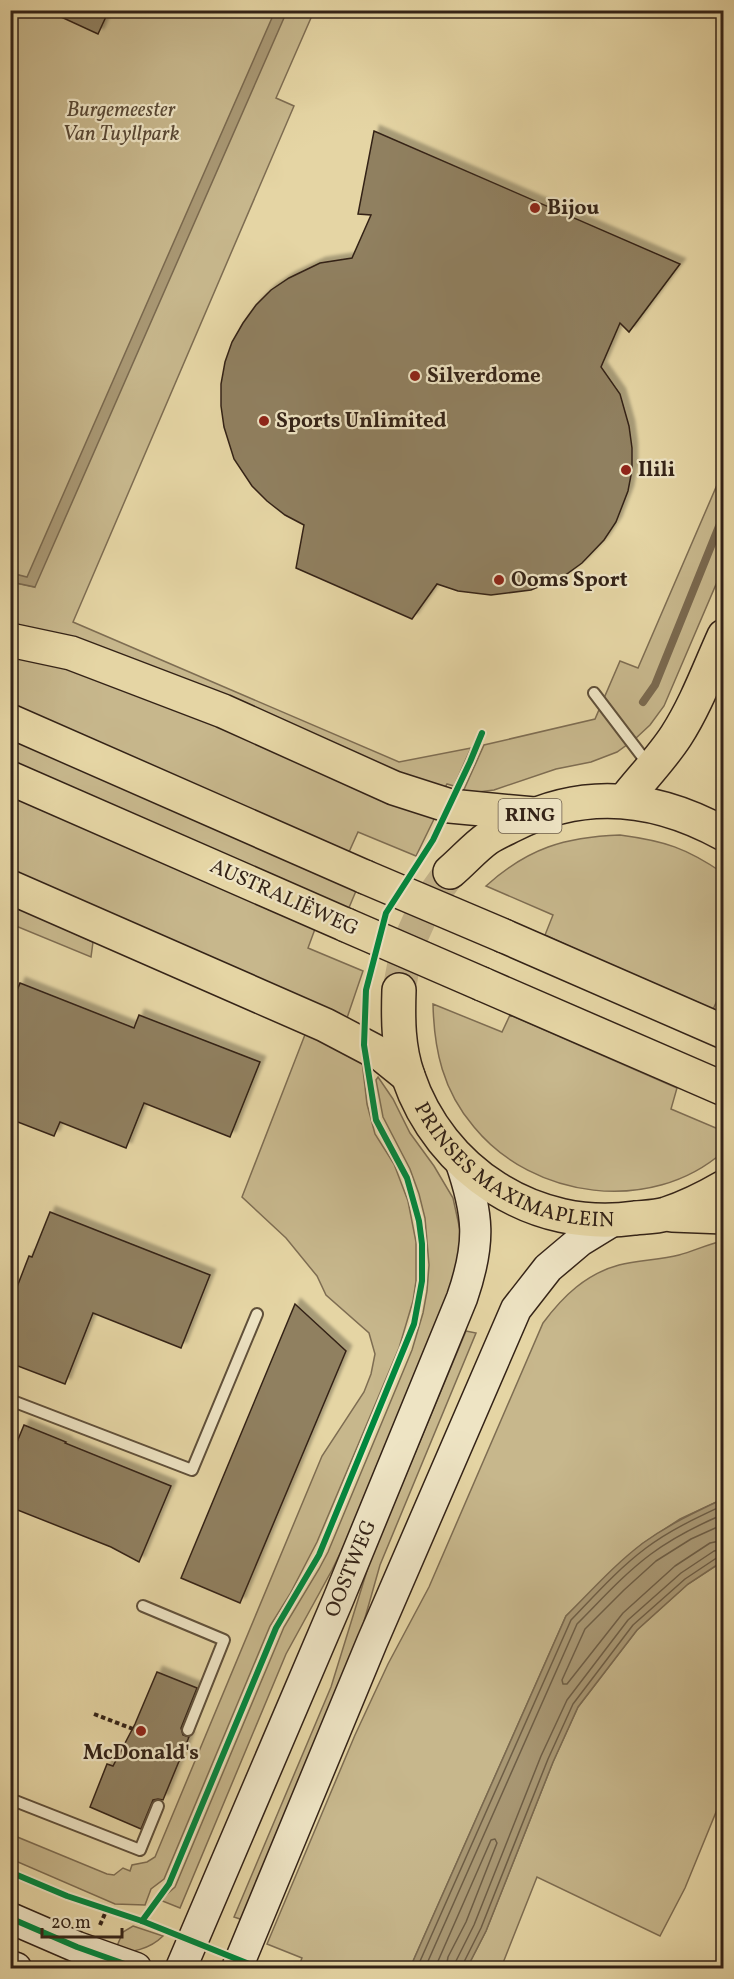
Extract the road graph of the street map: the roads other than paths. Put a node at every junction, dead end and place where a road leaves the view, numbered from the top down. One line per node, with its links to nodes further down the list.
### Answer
1 (723, 636): 5 (main road)
2 (10, 640): 8 (main road)
3 (594, 693): 5 (lane)
4 (10, 721): 13 (main road, bridge)
5 (652, 770): 7 (main road)
6 (10, 778): 15 (main road, AUSTRALIËWEG, bridge)
7 (624, 801): 8 (main road, RING); 9 (main road, RING)
8 (534, 814): 10 (main road, RING)
9 (723, 834)
10 (450, 872)
11 (10, 888): 14 (main road)
12 (399, 990): 14 (main road, PRINSES MAXIMAPLEIN)
13 (723, 1032)
14 (408, 1076): 16 (main road, PRINSES MAXIMAPLEIN)
15 (722, 1089)
16 (460, 1160): 20 (main road, PRINSES MAXIMAPLEIN); 31 (main road, OOSTWEG)
17 (723, 1187): 18 (main road, PRINSES MAXIMAPLEIN)
18 (665, 1214): 19 (main road); 20 (main road, PRINSES MAXIMAPLEIN)
19 (723, 1217)
20 (611, 1222): 32 (main road)
21 (256, 1314): 22 (lane)
22 (10, 1400)
23 (142, 1606): 24 (lane)
24 (188, 1730)
25 (10, 1799): 26 (lane)
26 (158, 1806)
27 (10, 1918): 30 (main road)
28 (10, 1966): 29 (main road)
29 (16, 1968)
30 (136, 1968)
31 (181, 1968)
32 (237, 1968)

